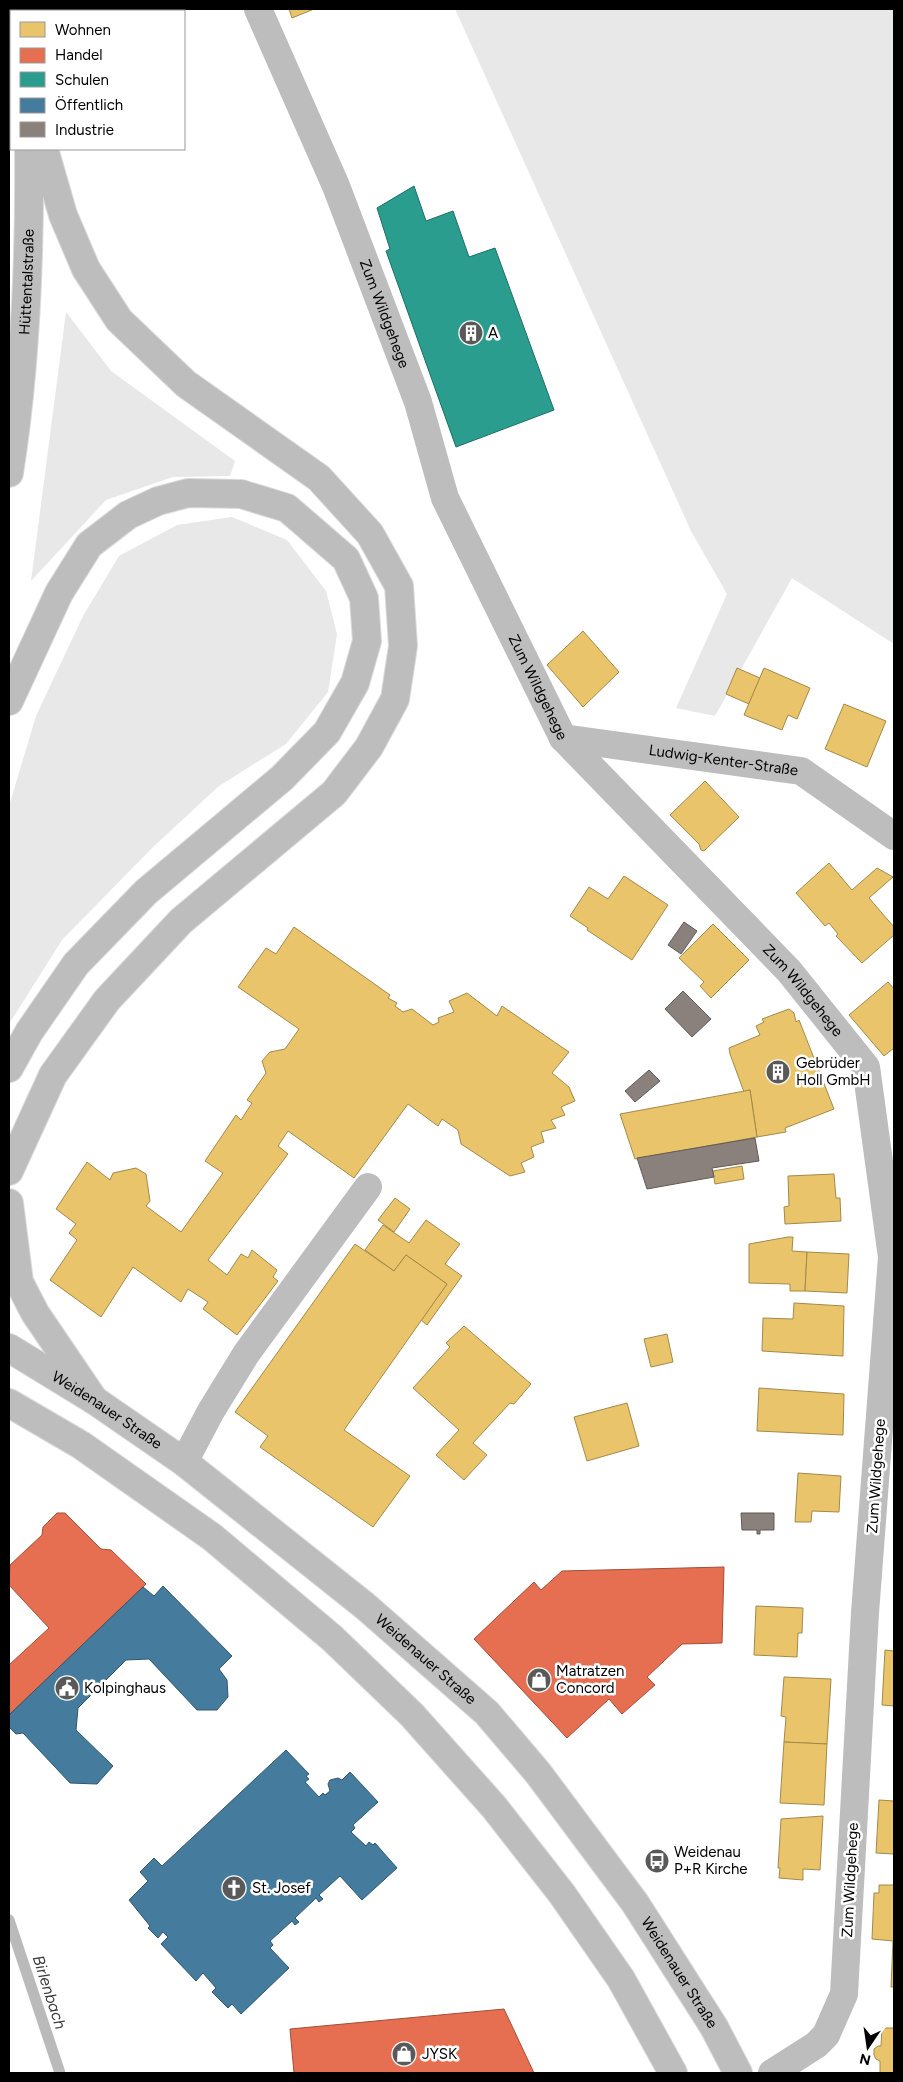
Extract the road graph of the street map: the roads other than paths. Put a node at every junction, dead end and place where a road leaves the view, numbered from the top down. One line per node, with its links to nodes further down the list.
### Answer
1 (258, 9): 6 (main road, Zum Wildgehege)
2 (29, 150): 4 (main road, Hüttentalstraße)
3 (44, 150): 9 (main road)
4 (9, 472)
5 (9, 701): 8 (main road)
6 (563, 738): 7 (main road, Ludwig-Kenter-Straße); 18 (main road, Zum Wildgehege)
7 (894, 836)
8 (9, 1068)
9 (9, 1172)
10 (368, 1188): 15 (main road)
11 (9, 1203): 13 (main road)
12 (9, 1348): 13 (main road, Weidenauer Straße)
13 (94, 1400): 15 (main road, Weidenauer Straße)
14 (9, 1403): 16 (main road)
15 (184, 1462): 17 (main road, Weidenauer Straße)
16 (673, 2073)
17 (738, 2073)
18 (772, 2073)

